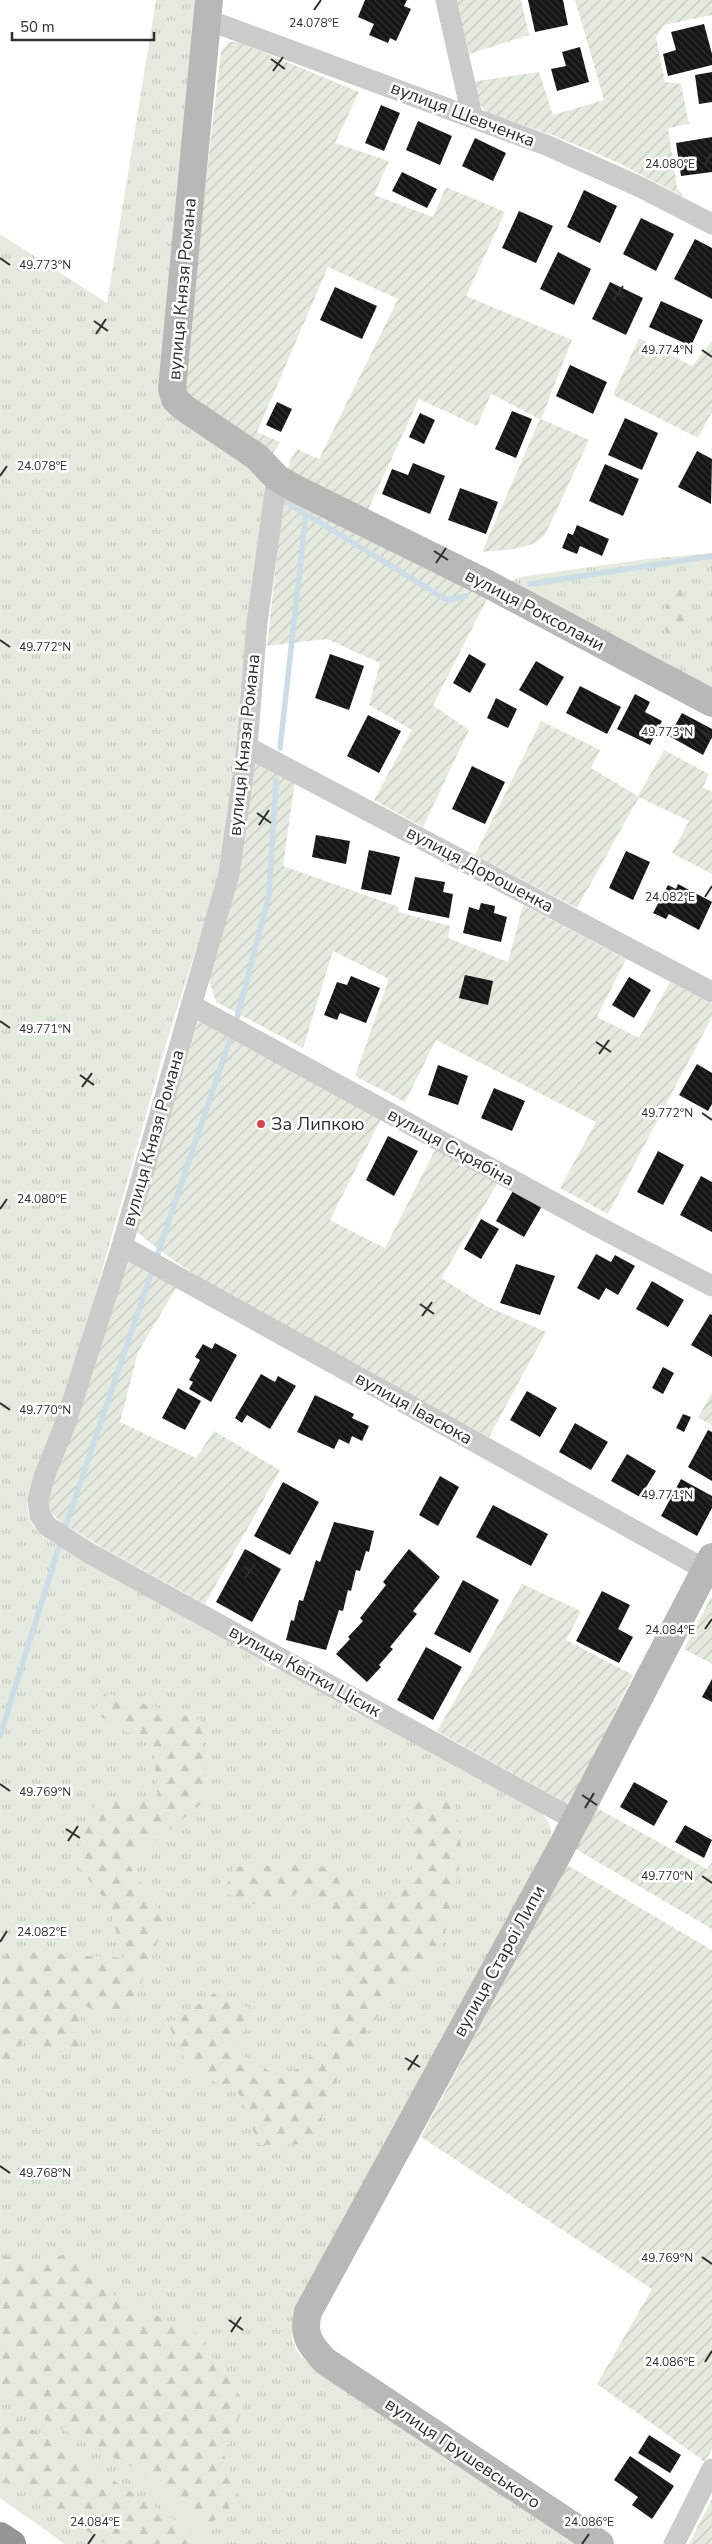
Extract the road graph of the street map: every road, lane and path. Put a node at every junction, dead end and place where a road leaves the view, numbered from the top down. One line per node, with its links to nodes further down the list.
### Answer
1 (446, 0): 3 (street)
2 (208, 10): 3 (street, вулиця Шевченка); 5 (street, вулиця Князя Романа)
3 (472, 116): 4 (street, вулиця Шевченка)
4 (712, 224)
5 (277, 478): 6 (street, вулиця Роксолани); 7 (street, вулиця Князя Романа)
6 (712, 703)
7 (247, 747): 8 (street, вулиця Дорошенка); 9 (street, вулиця Князя Романа)
8 (712, 992)
9 (191, 1005): 10 (street, вулиця Князя Романа); 11 (street, вулиця Скрябіна)
10 (122, 1246): 12 (street, вулиця Князя Романа); 13 (street, вулиця Івасюка)
11 (712, 1286)
12 (40, 1515): 14 (street, вулиця Квітки Цісик)
13 (707, 1573): 14 (street, вулиця Старої Липи)
14 (575, 1820): 15 (street, вулиця Старої Липи)
15 (325, 2361): 19 (street, вулиця Грушевського)
16 (712, 2469): 20 (street)
17 (0, 2536): 18 (highway)
18 (12, 2544)
19 (600, 2544)
20 (674, 2544)

